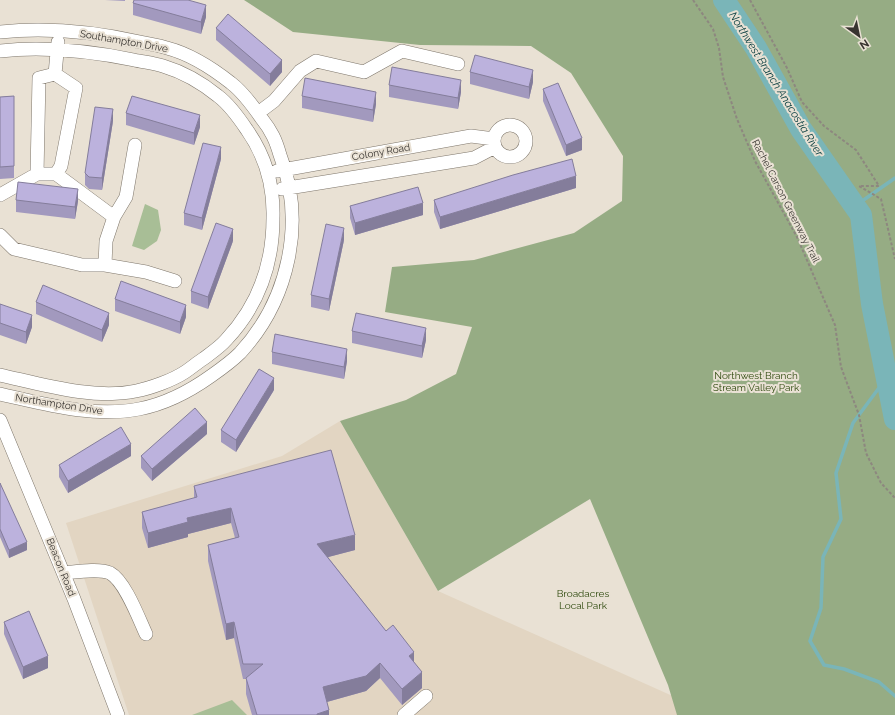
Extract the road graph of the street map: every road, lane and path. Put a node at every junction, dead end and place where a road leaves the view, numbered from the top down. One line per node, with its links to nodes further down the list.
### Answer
1 (693, 0): 28 (path, Rachel Carson Greenway Trail)
2 (750, 0): 20 (path)
3 (0, 32): 4 (street, Southampton Drive)
4 (59, 32): 5 (street); 9 (street, Southampton Drive)
5 (57, 50): 6 (street, Southampton Drive); 8 (street); 14 (street, Southampton Drive)
6 (0, 51)
7 (458, 64): 9 (street)
8 (55, 74): 12 (street); 13 (street)
9 (258, 113): 11 (street, Southampton Drive)
10 (135, 145): 18 (street)
11 (286, 169): 14 (street, Colony Road); 15 (street, Northampton Drive); 15 (street, Colony Road)
12 (37, 174): 13 (street); 17 (street)
13 (56, 174): 18 (street)
14 (269, 174): 16 (street, Northampton Drive)
15 (290, 187): 16 (street, Colony Road); 24 (street, Northampton Drive)
16 (272, 192): 23 (street, Northampton Drive)
17 (0, 195)
18 (114, 217): 21 (street)
19 (0, 235): 21 (street)
20 (895, 259)
21 (105, 265): 22 (street)
22 (175, 281)
23 (232, 333): 24 (street); 25 (street, Northampton Drive)
24 (246, 345): 26 (street, Northampton Drive)
25 (0, 375)
26 (0, 394)
27 (0, 420): 29 (street, Beacon Road)
28 (895, 498)
29 (64, 573): 30 (street); 32 (street, Beacon Road)
30 (146, 634)
31 (426, 696): 33 (street)
32 (118, 715)
33 (404, 715)

